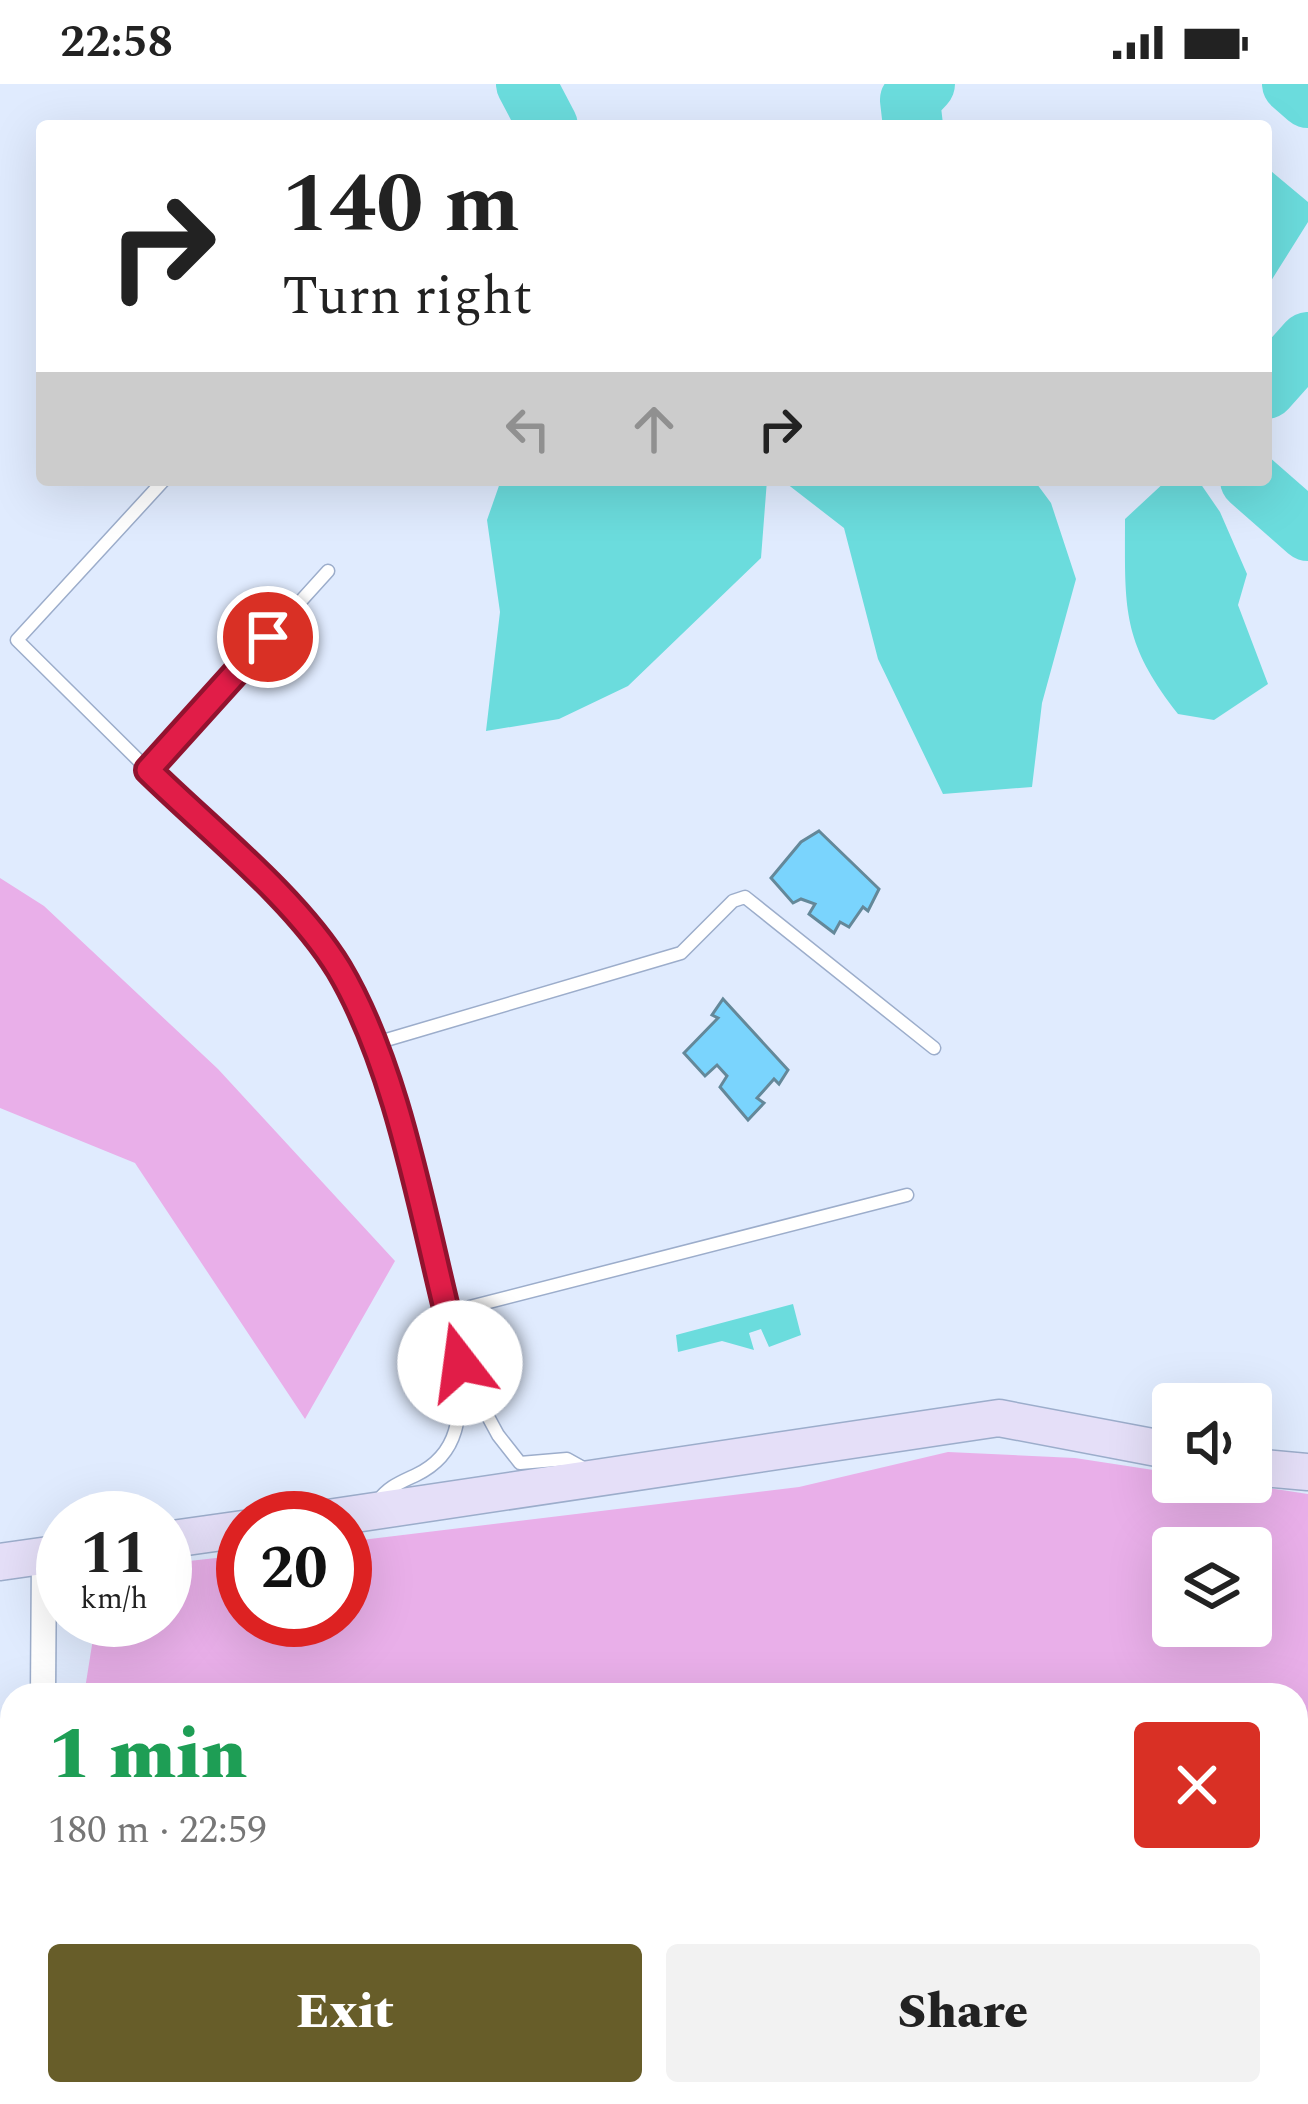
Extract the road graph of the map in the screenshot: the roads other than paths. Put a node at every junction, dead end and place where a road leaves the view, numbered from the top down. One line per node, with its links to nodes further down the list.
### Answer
1 (158, 486): 3 (lane)
2 (328, 571): 3 (lane)
3 (148, 770): 4 (lane)
4 (376, 1043): 5 (lane); 7 (lane)
5 (934, 1048)
6 (907, 1195): 7 (lane)
7 (446, 1313): 8 (lane)
8 (460, 1363): 12 (lane); 13 (lane)
9 (1152, 1447): 12 (main road)
10 (1272, 1469): 11 (main road)
11 (1308, 1472)
12 (602, 1478): 14 (main road)
13 (372, 1509)
14 (372, 1513)
15 (36, 1557): 16 (main road)
16 (0, 1562)
17 (47, 1647): 18 (street)
18 (45, 1683)

